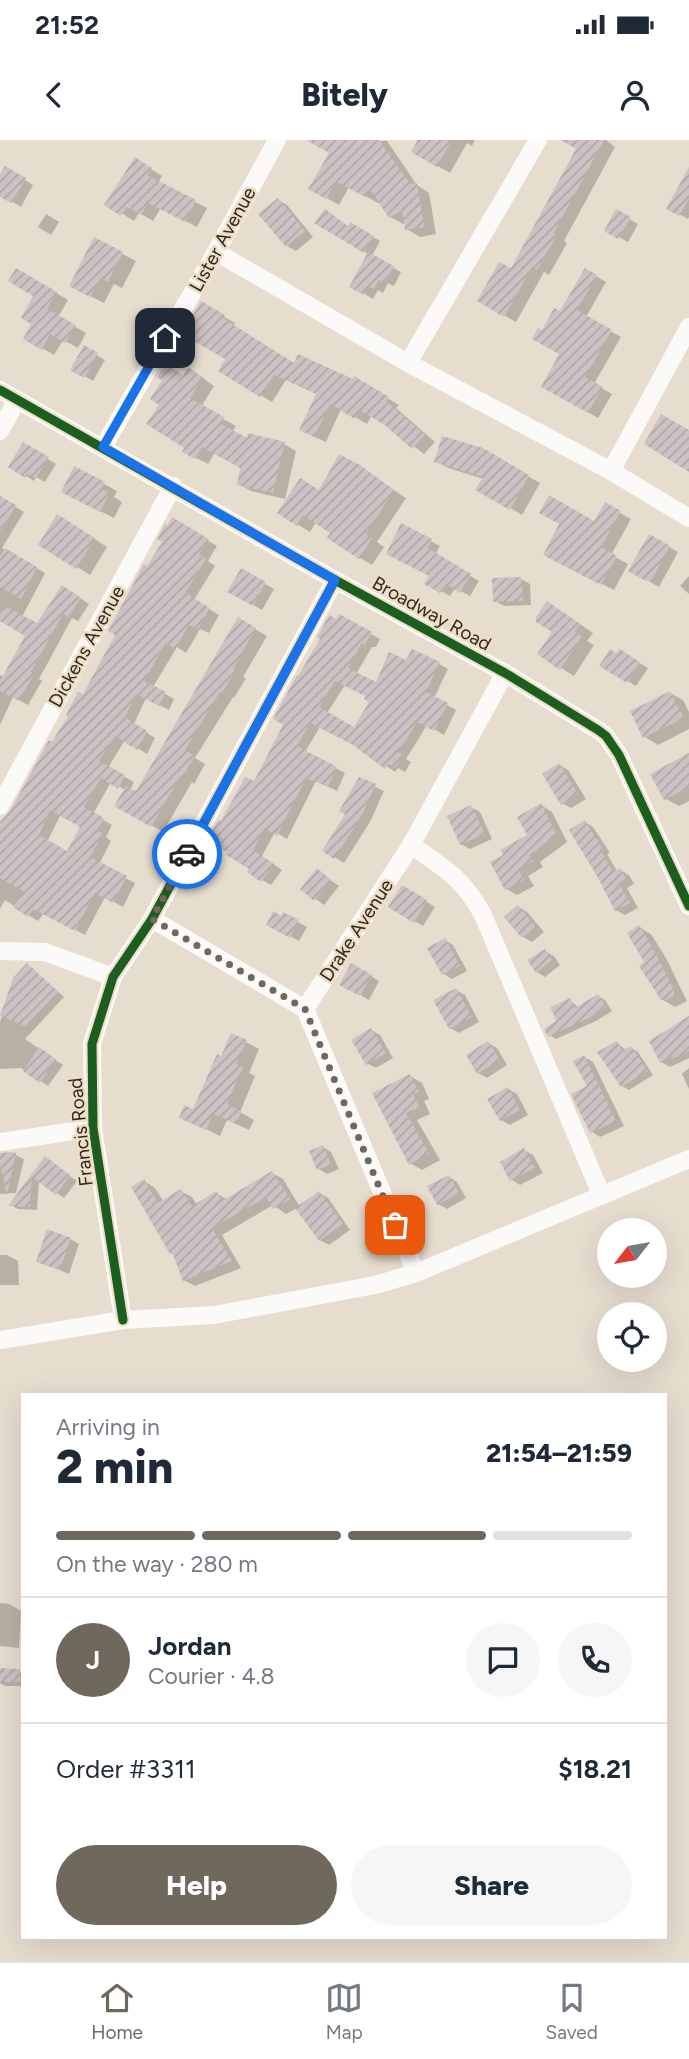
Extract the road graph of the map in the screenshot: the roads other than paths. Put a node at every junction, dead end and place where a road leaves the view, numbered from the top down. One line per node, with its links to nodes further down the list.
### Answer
1 (277, 140): 3 (street, Lister Avenue)
2 (538, 140): 5 (street)
3 (216, 252): 5 (street); 9 (street, Lister Avenue)
4 (689, 327): 10 (street)
5 (408, 363): 10 (street)
6 (0, 390): 7 (street, Broadway Road)
7 (18, 400): 8 (street); 9 (street, Broadway Road)
8 (0, 431)
9 (103, 447): 11 (street, Broadway Road)
10 (611, 471): 12 (street)
11 (173, 486): 13 (street, Broadway Road); 15 (street, Dickens Avenue)
12 (689, 518)
13 (335, 580): 14 (street, Broadway Road); 18 (street, Francis Road)
14 (505, 673): 16 (street, Drake Avenue); 17 (street, Broadway Road)
15 (0, 806)
16 (411, 845): 21 (street, Drake Avenue); 25 (street)
17 (689, 906)
18 (152, 919): 20 (street, Francis Road); 21 (street)
19 (0, 951): 20 (street)
20 (113, 977): 22 (street, Francis Road)
21 (305, 1009): 26 (street)
22 (93, 1128): 23 (street); 27 (street, Francis Road)
23 (0, 1142)
24 (689, 1159): 25 (street)
25 (602, 1196): 26 (street)
26 (415, 1273): 27 (street)
27 (123, 1320): 28 (street)
28 (0, 1340)

